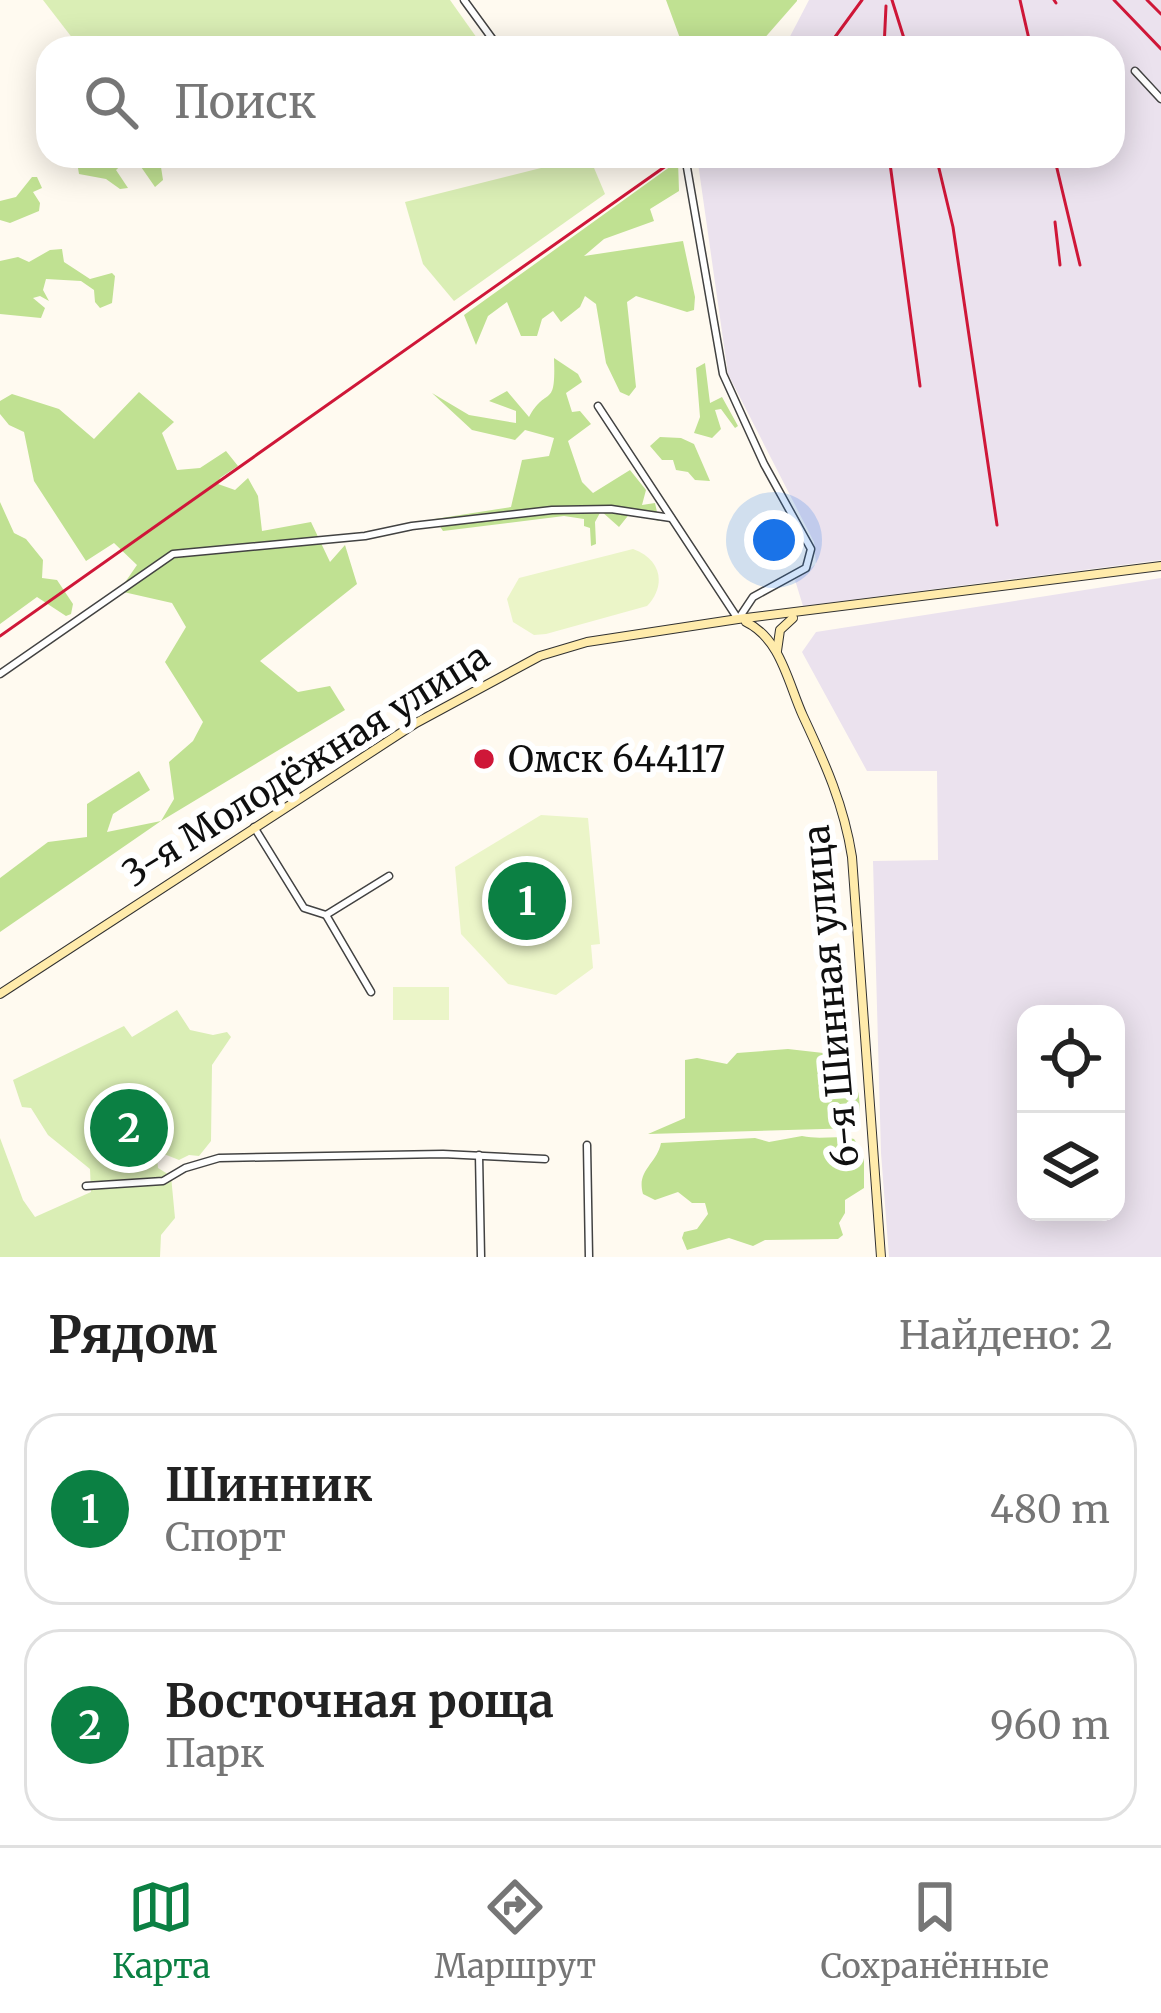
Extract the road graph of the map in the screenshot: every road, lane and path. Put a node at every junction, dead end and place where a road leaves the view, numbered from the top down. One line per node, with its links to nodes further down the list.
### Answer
1 (464, 0): 2 (street)
2 (490, 36)
3 (1135, 71): 4 (street)
4 (1161, 100)
5 (687, 168): 10 (street)
6 (598, 406): 7 (street)
7 (670, 518): 10 (street); 12 (street)
8 (1161, 566): 9 (main road, 3-я Молодёжная улица)
9 (802, 614): 10 (main road, 3-я Молодёжная улица); 11 (main road)
10 (738, 620): 11 (main road, 6-я Шинная улица); 13 (main road, 3-я Молодёжная улица)
11 (777, 652): 24 (main road, 6-я Шинная улица)
12 (0, 674)
13 (254, 827): 15 (street); 17 (main road, 3-я Молодёжная улица)
14 (389, 876): 15 (street)
15 (326, 915): 16 (street)
16 (371, 992)
17 (0, 994)
18 (587, 1145): 23 (street)
19 (479, 1153): 20 (street); 21 (street); 22 (street)
20 (544, 1159)
21 (86, 1186)
22 (481, 1257)
23 (589, 1257)
24 (881, 1257)

